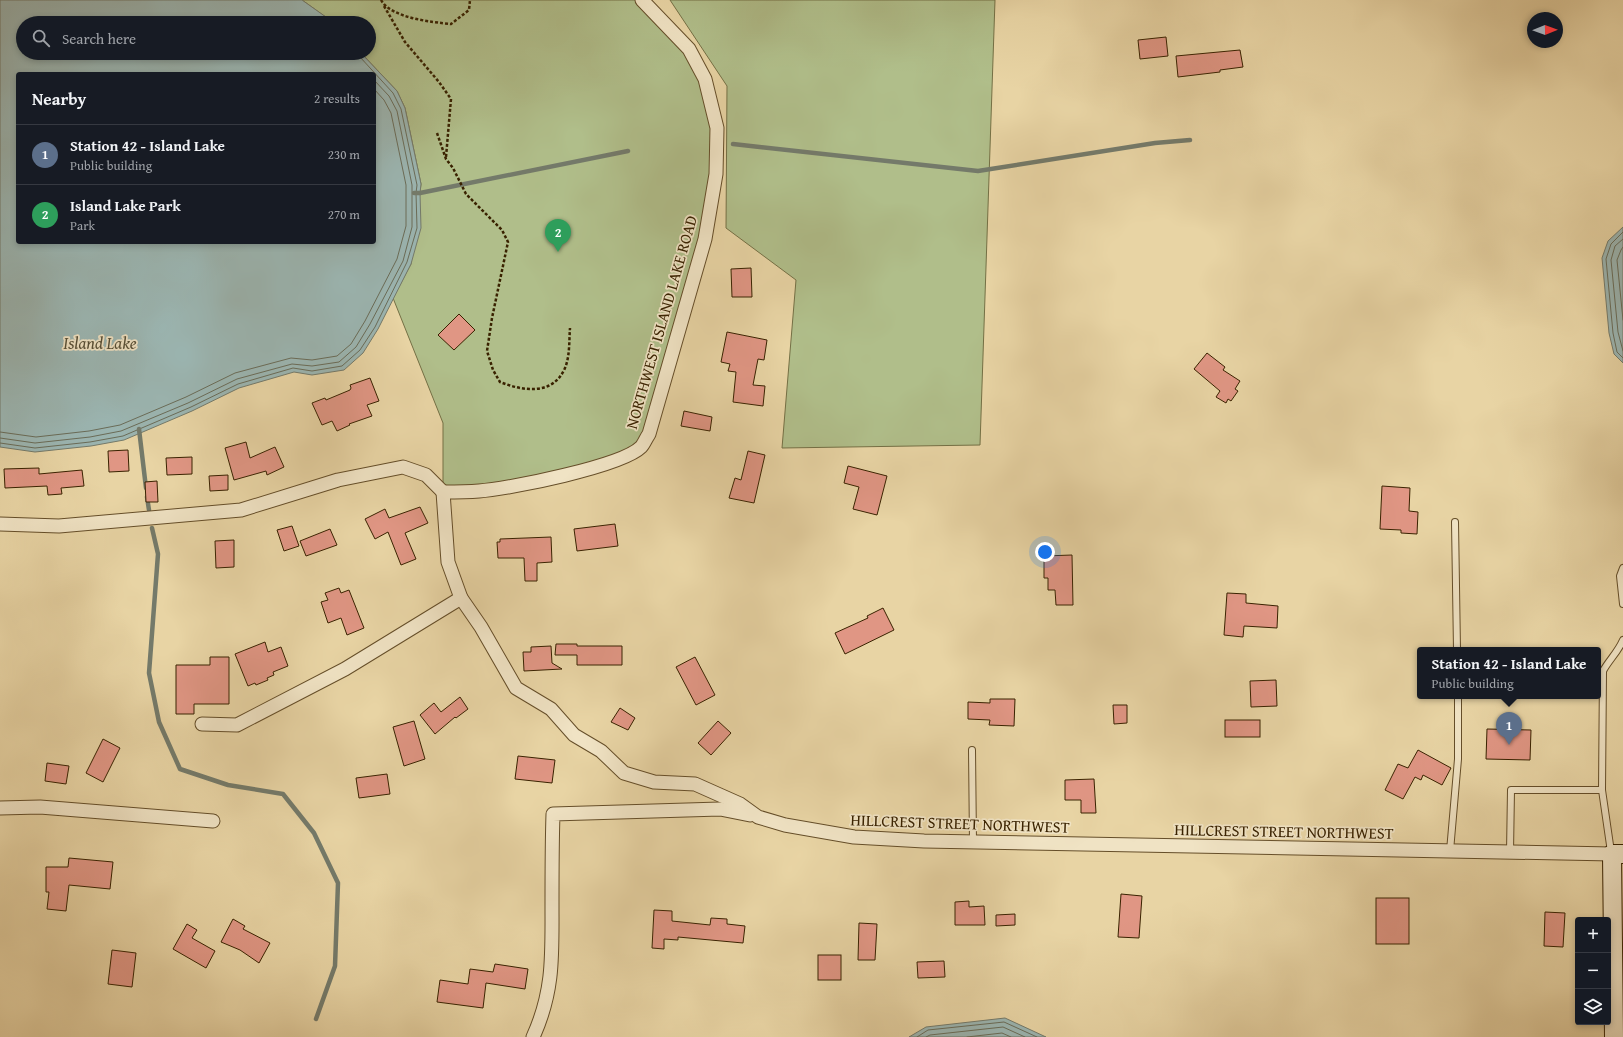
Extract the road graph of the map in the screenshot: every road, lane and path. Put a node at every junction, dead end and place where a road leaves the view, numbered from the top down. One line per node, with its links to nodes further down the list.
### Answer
1 (381, 0): 4 (path)
2 (470, 0): 4 (path)
3 (642, 0): 8 (street, NORTHWEST ISLAND LAKE ROAD)
4 (384, 6): 6 (path)
5 (437, 133): 6 (path)
6 (446, 159): 7 (path)
7 (570, 328)
8 (443, 492): 10 (street); 12 (street, HILLCREST STREET NORTHWEST)
9 (1455, 522): 15 (lane)
10 (0, 524)
11 (1623, 568): 13 (lane)
12 (461, 598): 17 (street); 21 (street, HILLCREST STREET NORTHWEST)
13 (1623, 604)
14 (1623, 640): 19 (lane)
15 (1457, 647)
16 (1458, 699): 24 (lane)
17 (202, 724)
18 (972, 750): 23 (lane)
19 (1602, 790): 25 (lane); 26 (lane)
20 (0, 808): 22 (street)
21 (758, 817): 23 (street, HILLCREST STREET NORTHWEST); 27 (street)
22 (213, 821)
23 (973, 842): 24 (street, HILLCREST STREET NORTHWEST)
24 (1450, 851): 25 (street, HILLCREST STREET NORTHWEST)
25 (1510, 852): 26 (street, HILLCREST STREET NORTHWEST)
26 (1617, 854): 28 (main road)
27 (533, 1037)
28 (1614, 1037)

